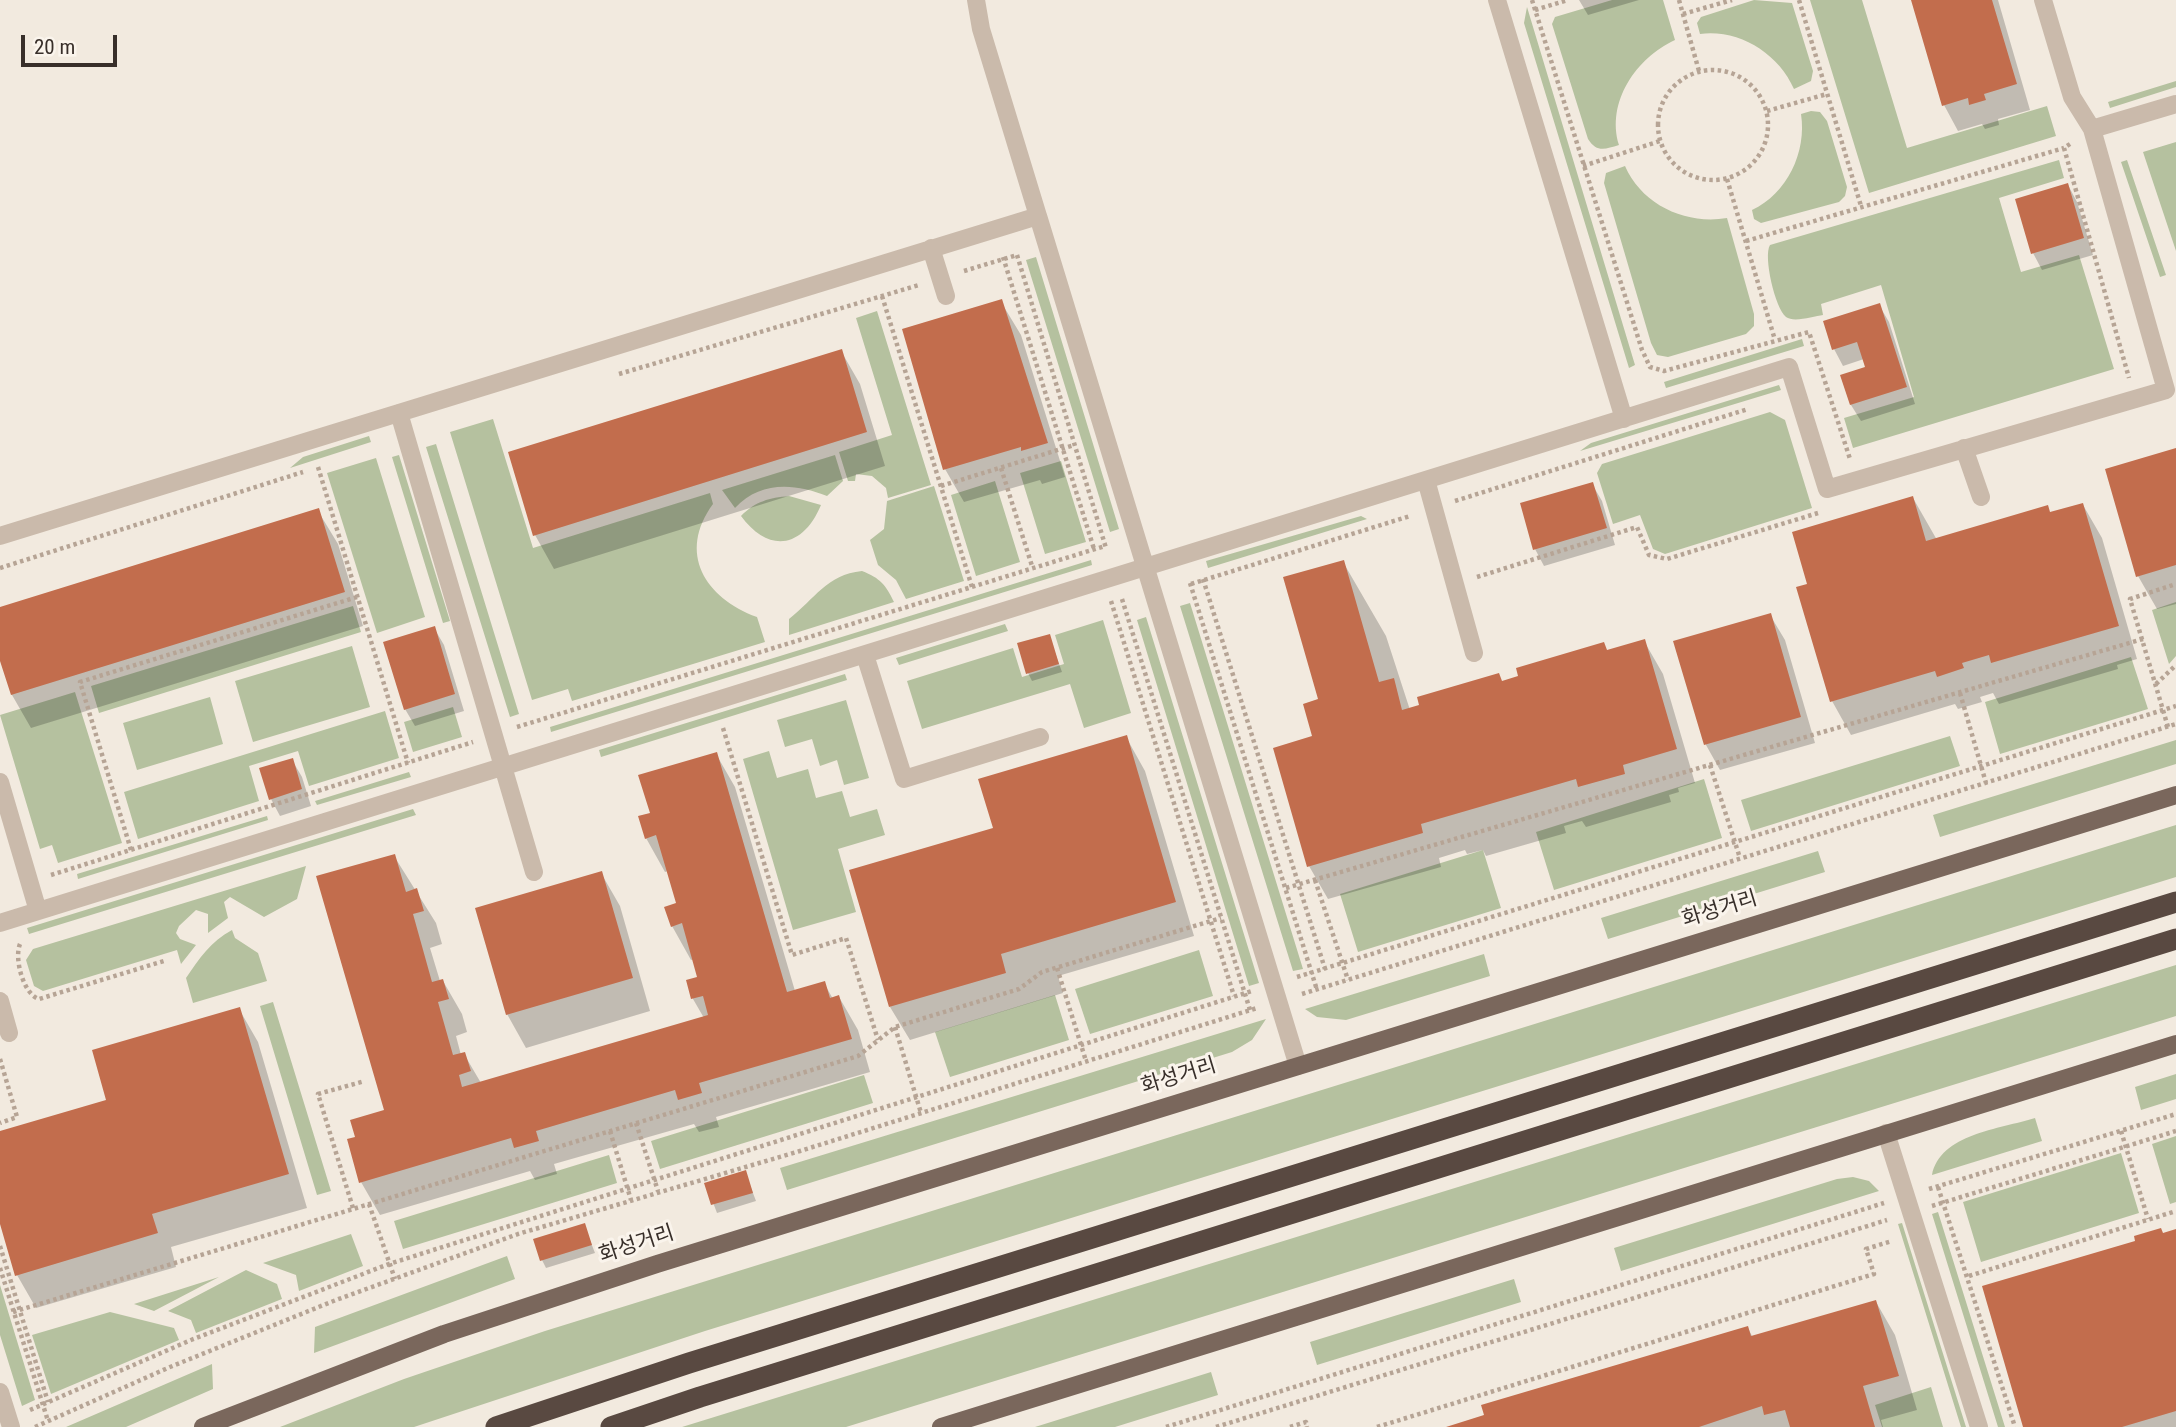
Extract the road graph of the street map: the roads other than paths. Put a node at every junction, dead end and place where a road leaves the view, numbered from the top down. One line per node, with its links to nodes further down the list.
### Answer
1 (976, 0): 6 (street)
2 (1497, 0): 10 (street)
3 (2043, 0): 5 (street)
4 (2176, 104): 5 (street)
5 (2091, 129): 11 (street)
6 (1038, 216): 7 (street); 15 (street)
7 (931, 248): 8 (street); 9 (street)
8 (946, 296)
9 (399, 413): 14 (street); 19 (street)
10 (1624, 418): 11 (street); 12 (street)
11 (1964, 449): 13 (street)
12 (1426, 480): 15 (street); 16 (street)
13 (1981, 497)
14 (0, 536)
15 (1145, 566): 17 (street); 30 (street)
16 (1475, 653)
17 (866, 655): 18 (street); 19 (street)
18 (1040, 737)
19 (503, 766): 22 (street); 24 (street)
20 (0, 782): 24 (street)
21 (2176, 795): 30 (main road, 화성거리)
22 (534, 872)
23 (2176, 902): 35 (highway)
24 (38, 911): 25 (street)
25 (0, 923)
26 (2176, 939): 36 (highway)
27 (0, 1001): 28 (street)
28 (9, 1033)
29 (2176, 1044): 31 (main road)
30 (1298, 1066): 34 (main road, 화성거리)
31 (1886, 1133): 37 (main road); 38 (street)
32 (0, 1392): 33 (street)
33 (10, 1423)
34 (203, 1427)
35 (496, 1427)
36 (611, 1427)
37 (941, 1427)
38 (1979, 1427)

